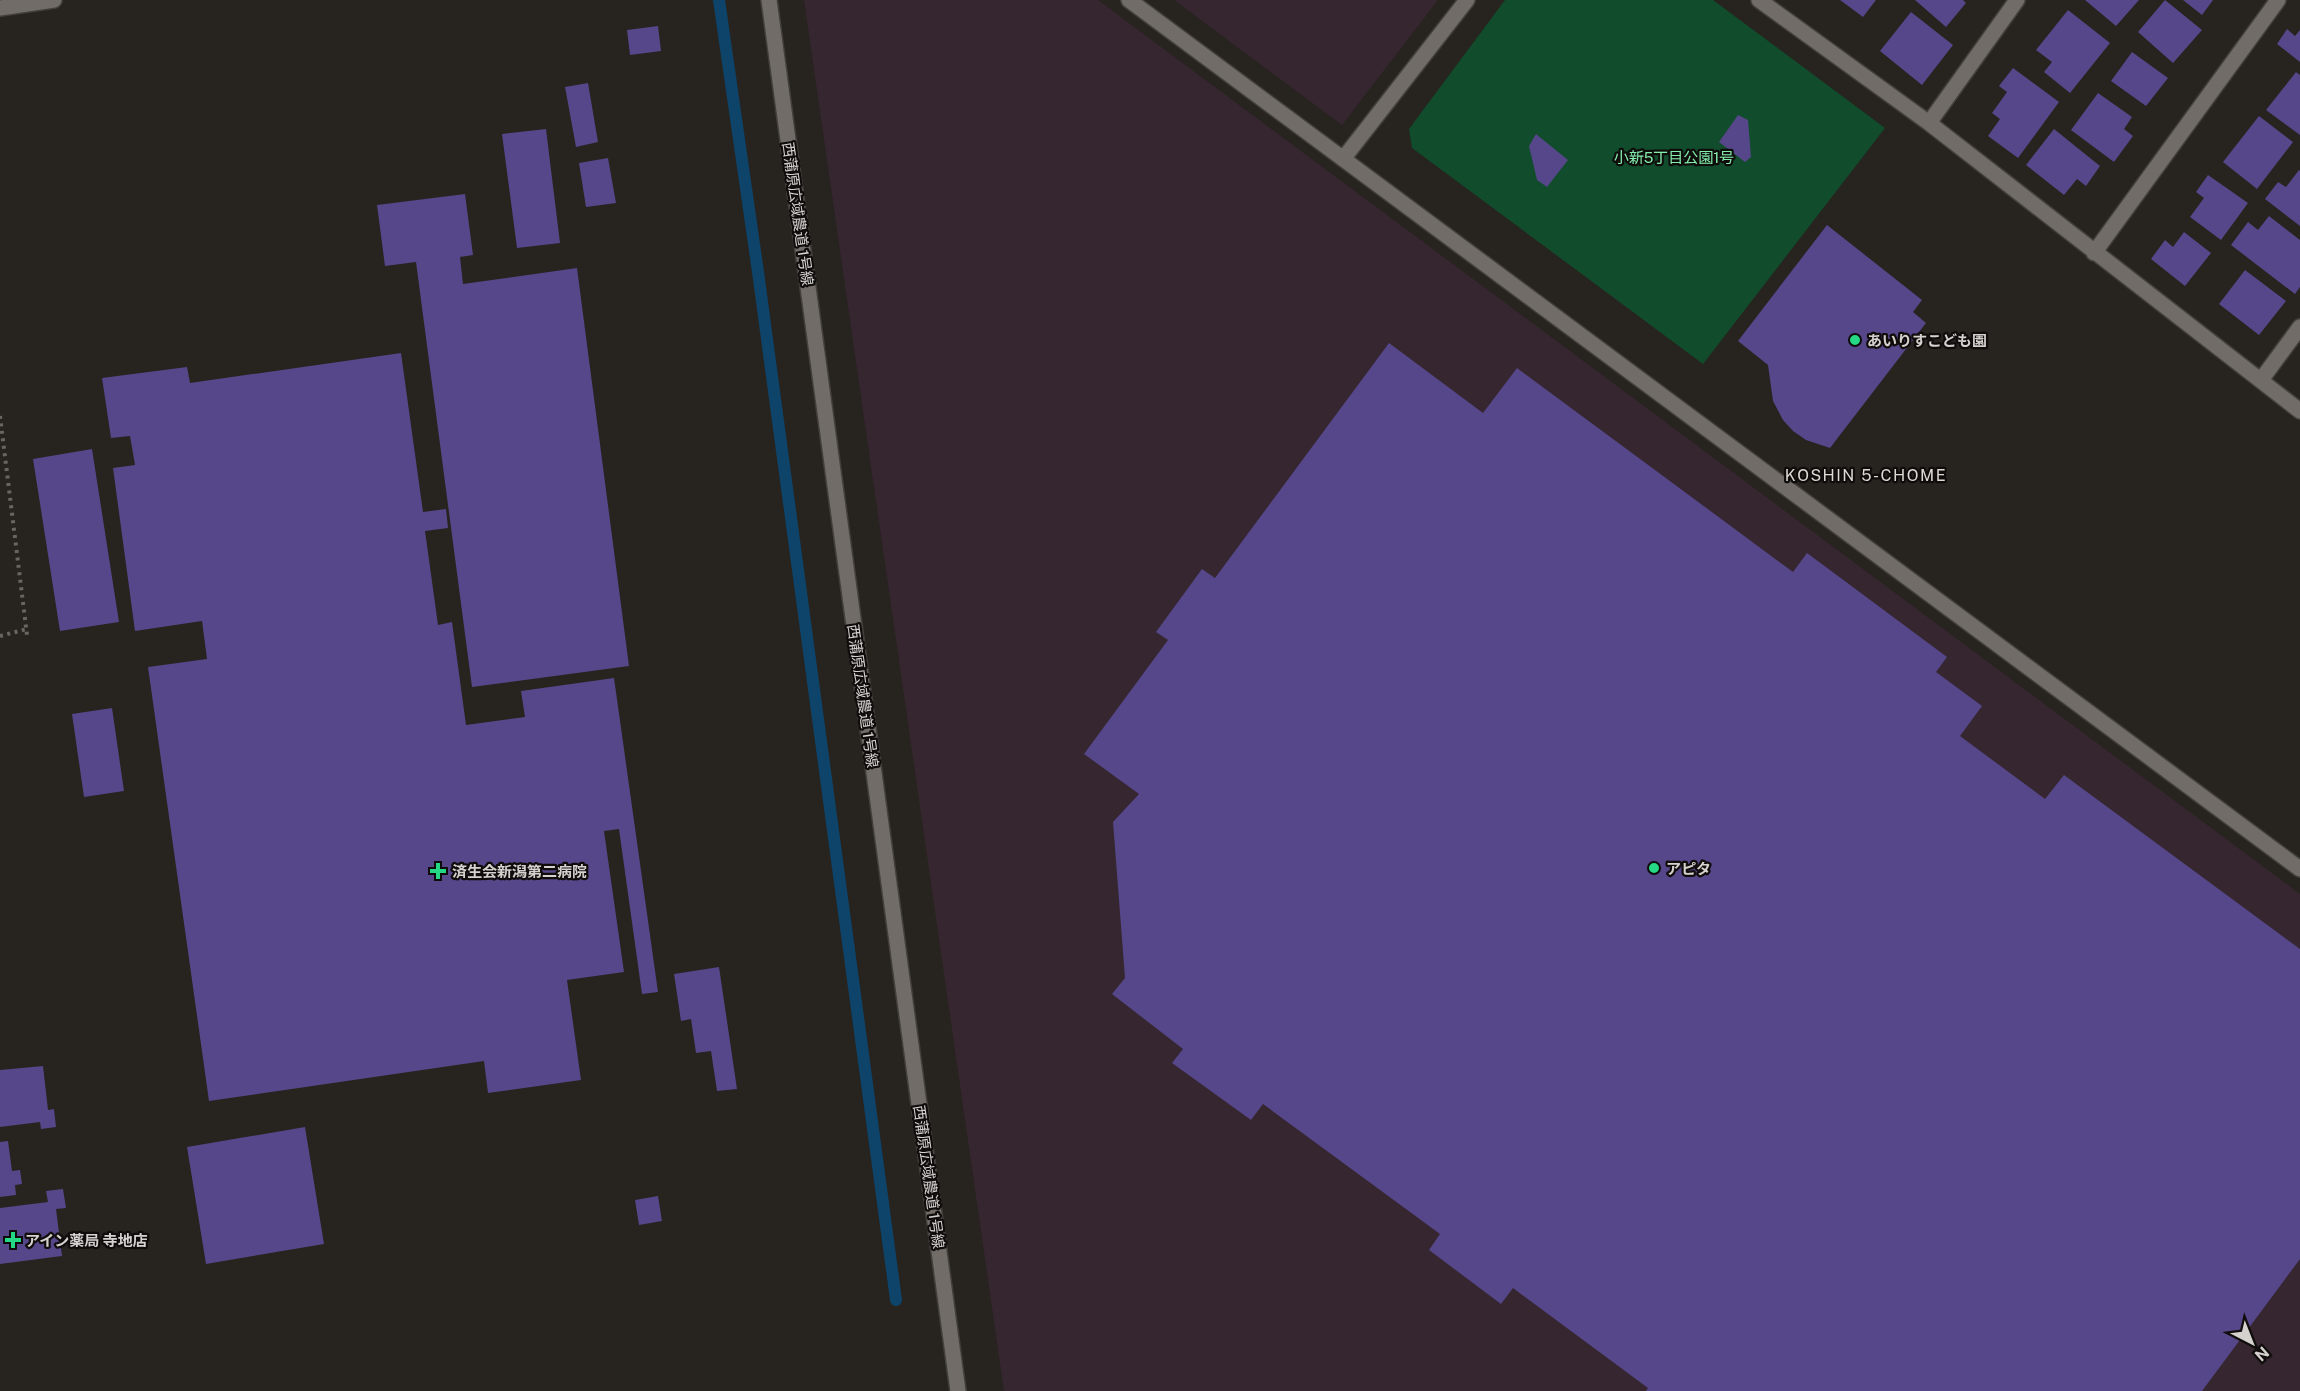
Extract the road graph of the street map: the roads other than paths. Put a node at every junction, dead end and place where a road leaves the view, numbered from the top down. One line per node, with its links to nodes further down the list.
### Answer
1 (54, 0): 8 (street)
2 (769, 0): 16 (street, 西蒲原広域農道 1号線)
3 (1129, 0): 10 (street)
4 (1467, 0): 10 (street)
5 (1759, 0): 9 (street)
6 (2018, 0): 9 (street)
7 (2278, 0): 11 (street)
8 (0, 8)
9 (1929, 123): 11 (street)
10 (1343, 159): 15 (street)
11 (2094, 253): 13 (street)
12 (2300, 327): 13 (street)
13 (2261, 380): 14 (street)
14 (2300, 411)
15 (2300, 869)
16 (957, 1391)

